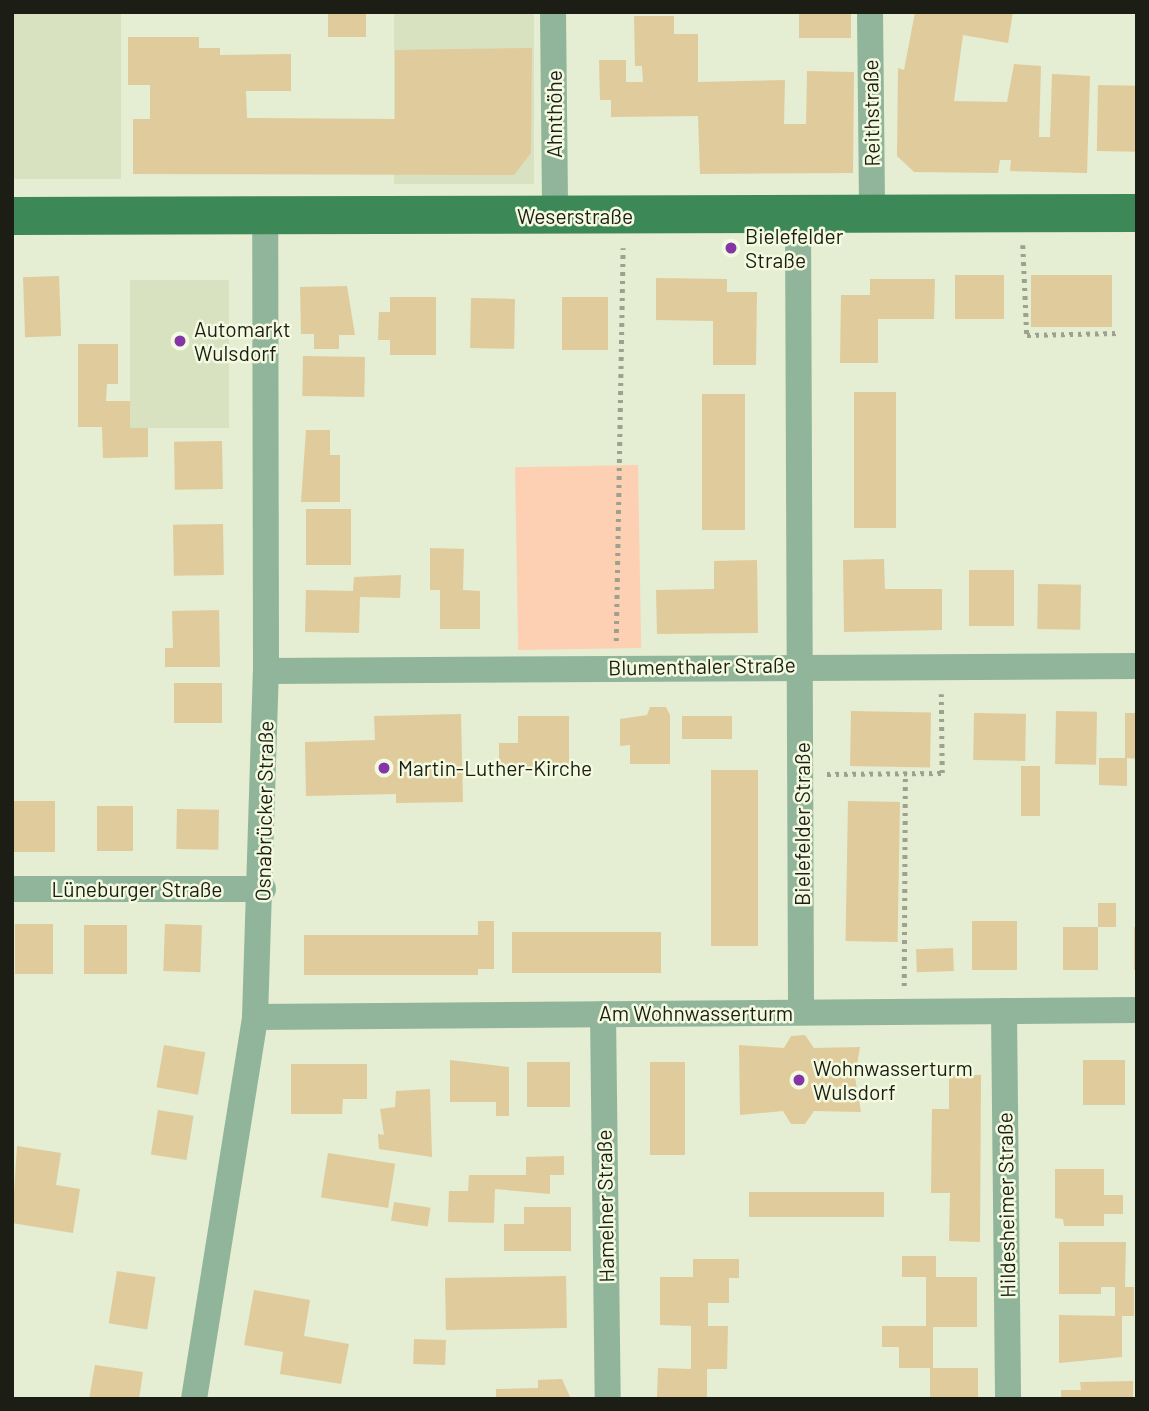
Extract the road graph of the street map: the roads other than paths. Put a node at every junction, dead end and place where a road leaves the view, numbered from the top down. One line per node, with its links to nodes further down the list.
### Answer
1 (553, 12): 6 (street, Ahnthöhe)
2 (870, 12): 4 (street, Reithstraße)
3 (1137, 213): 4 (main road, Weserstraße)
4 (872, 214): 7 (main road, Weserstraße)
5 (12, 216): 8 (main road, Weserstraße)
6 (555, 216): 7 (main road, Weserstraße); 8 (main road, Weserstraße)
7 (798, 216): 9 (street, Bielefelder Straße)
8 (265, 217): 11 (street, Osnabrücker Straße)
9 (802, 664): 10 (street, Blumenthaler Straße); 11 (street, Blumenthaler Straße); 16 (street, Bielefelder Straße)
10 (1137, 666)
11 (266, 671): 13 (street, Osnabrücker Straße)
12 (12, 889): 13 (street, Lüneburger Straße)
13 (263, 889): 18 (street, Osnabrücker Straße)
14 (1137, 1010): 15 (street, Am Wohnwasserturm)
15 (1004, 1011): 16 (street, Am Wohnwasserturm); 21 (street, Hildesheimer Straße)
16 (802, 1013): 17 (street, Am Wohnwasserturm)
17 (603, 1014): 18 (street, Am Wohnwasserturm); 20 (street, Hamelner Straße)
18 (255, 1017): 19 (street, Osnabrücker Straße)
19 (194, 1399)
20 (608, 1399)
21 (1008, 1399)

